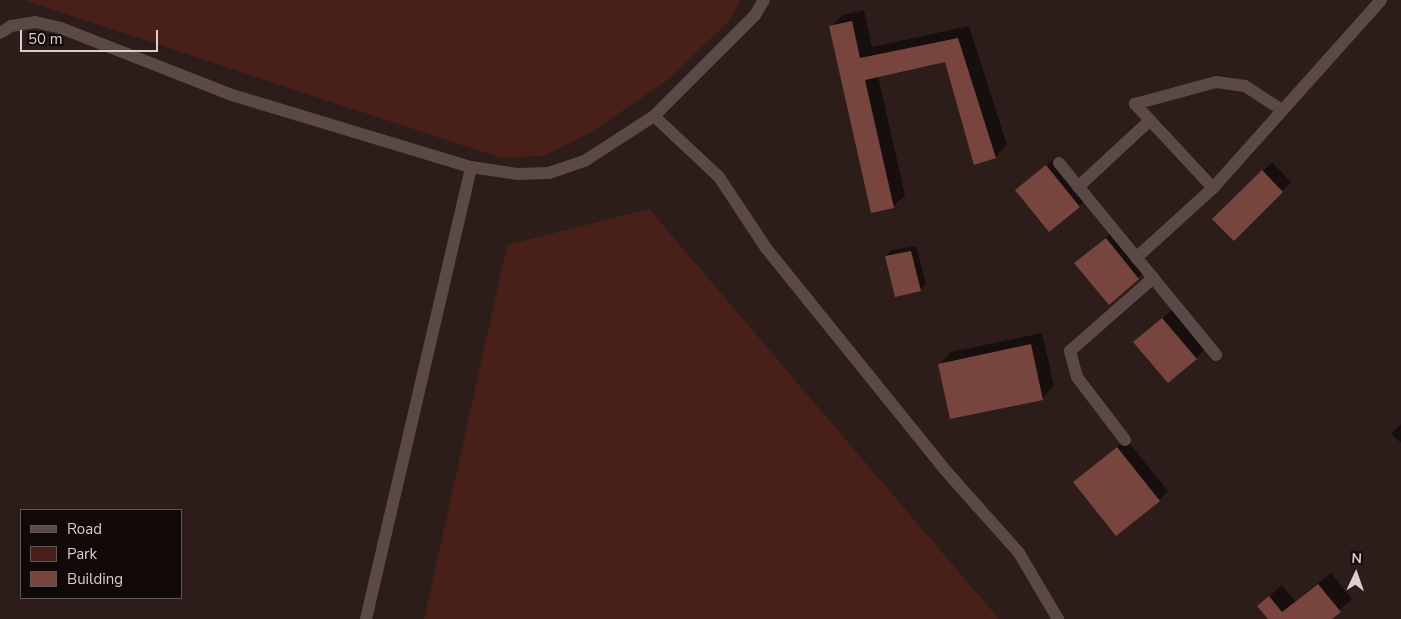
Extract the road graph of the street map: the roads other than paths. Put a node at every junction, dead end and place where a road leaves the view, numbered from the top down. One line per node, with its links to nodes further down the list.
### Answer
1 (764, 0): 5 (lane)
2 (1381, 0): 4 (lane)
3 (0, 33): 8 (lane)
4 (1282, 110): 6 (lane); 10 (lane)
5 (654, 116): 8 (lane); 16 (lane)
6 (1150, 120): 9 (lane); 10 (lane)
7 (1059, 164): 9 (lane)
8 (472, 167): 15 (lane)
9 (1078, 187): 11 (lane)
10 (1213, 188): 11 (lane)
11 (1136, 258): 12 (lane)
12 (1153, 278): 13 (lane); 14 (lane)
13 (1216, 355)
14 (1125, 440)
15 (366, 619)
16 (1058, 619)

